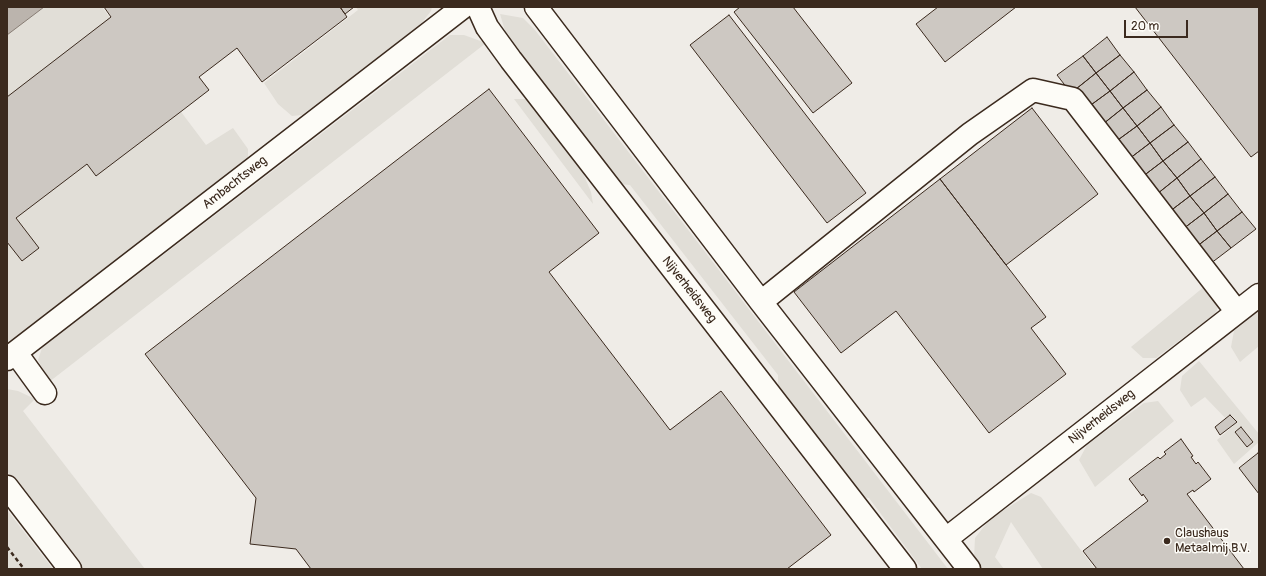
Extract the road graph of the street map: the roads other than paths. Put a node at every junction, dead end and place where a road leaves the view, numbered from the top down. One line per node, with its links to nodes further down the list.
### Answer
1 (463, 7): 7 (street, Ambachtsweg)
2 (478, 7): 12 (street, Nijverheidsweg)
3 (536, 7): 5 (street)
4 (1259, 295): 6 (street, Nijverheidsweg)
5 (761, 302): 6 (street); 10 (street)
6 (1237, 312): 10 (street, Nijverheidsweg)
7 (11, 356): 8 (street)
8 (45, 392)
9 (7, 487): 11 (street)
10 (946, 539): 13 (street)
11 (70, 569)
12 (906, 569)
13 (969, 569)

